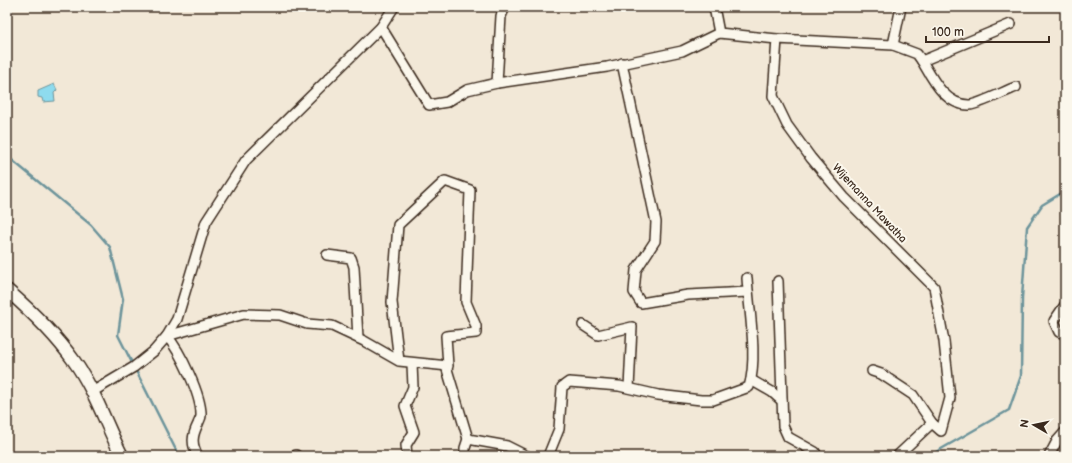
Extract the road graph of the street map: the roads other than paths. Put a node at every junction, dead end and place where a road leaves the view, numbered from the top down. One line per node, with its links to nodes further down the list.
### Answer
1 (394, 7): 6 (street)
2 (505, 7): 12 (street)
3 (714, 7): 7 (street)
4 (901, 7): 9 (street)
5 (1011, 24): 10 (street)
6 (381, 27): 12 (street); 22 (street)
7 (719, 33): 8 (street); 11 (street)
8 (777, 40): 9 (street); 32 (street, Wijemanna Mawatha)
9 (893, 45): 10 (street)
10 (922, 61): 13 (street)
11 (622, 63): 12 (street); 18 (street)
12 (497, 83)
13 (1016, 87)
14 (327, 255): 23 (street)
15 (747, 278): 18 (street)
16 (778, 281): 31 (street)
17 (7, 290): 30 (main road)
18 (748, 292): 28 (street)
19 (1065, 305): 21 (street)
20 (582, 325): 29 (street)
21 (1065, 334)
22 (167, 336): 23 (street); 30 (street); 36 (street)
23 (358, 338): 24 (street)
24 (399, 361): 25 (street); 26 (street)
25 (412, 364): 26 (street); 37 (street)
26 (446, 366): 34 (street)
27 (872, 371): 32 (street)
28 (751, 380): 29 (street); 31 (street)
29 (629, 388): 40 (street)
30 (92, 392): 35 (main road)
31 (782, 401): 41 (street)
32 (932, 423): 42 (street)
33 (1065, 432): 43 (street)
34 (468, 439): 38 (street); 39 (street)
35 (122, 456)
36 (198, 456)
37 (407, 456)
38 (465, 456)
39 (527, 456)
40 (548, 456)
41 (817, 456)
42 (897, 456)
43 (1049, 456)

